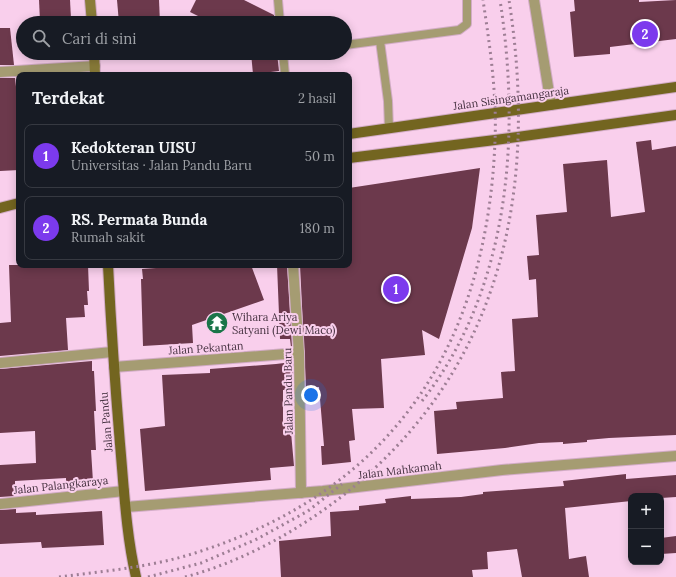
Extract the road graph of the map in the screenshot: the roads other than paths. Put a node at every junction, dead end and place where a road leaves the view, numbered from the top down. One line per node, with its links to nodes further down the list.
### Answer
1 (90, 0): 5 (main road)
2 (278, 0): 6 (lane)
3 (467, 0): 7 (lane)
4 (534, 0): 15 (street)
5 (91, 16)
6 (279, 16)
7 (380, 41): 8 (lane); 17 (lane)
8 (352, 43)
9 (94, 60): 11 (main road)
10 (284, 60): 13 (lane)
11 (95, 71): 12 (street)
12 (0, 72)
13 (285, 72)
14 (676, 87): 15 (main road, Jalan Sisingamangaraja)
15 (551, 104): 17 (main road, Jalan Sisingamangaraja)
16 (676, 115): 19 (main road)
17 (389, 129): 18 (main road, Jalan Sisingamangaraja)
18 (352, 134)
19 (352, 158)
20 (16, 204): 21 (main road)
21 (0, 208)
22 (108, 268): 24 (main road, Jalan Pandu)
23 (293, 268): 25 (street, Jalan Pandu Baru)
24 (112, 352): 26 (street); 27 (main road, Jalan Pandu)
25 (300, 353): 27 (street, Jalan Pekantan); 30 (street, Jalan Pandu Baru)
26 (0, 363)
27 (114, 367): 29 (main road, Jalan Pandu)
28 (676, 456): 30 (street, Jalan Mahkamah)
29 (124, 491): 31 (street, Jalan Palangkaraya); 32 (main road, Jalan Pandu)
30 (301, 493): 32 (street, Jalan Mahkamah)
31 (0, 504)
32 (126, 507): 33 (main road, Jalan Pandu)
33 (136, 577)

